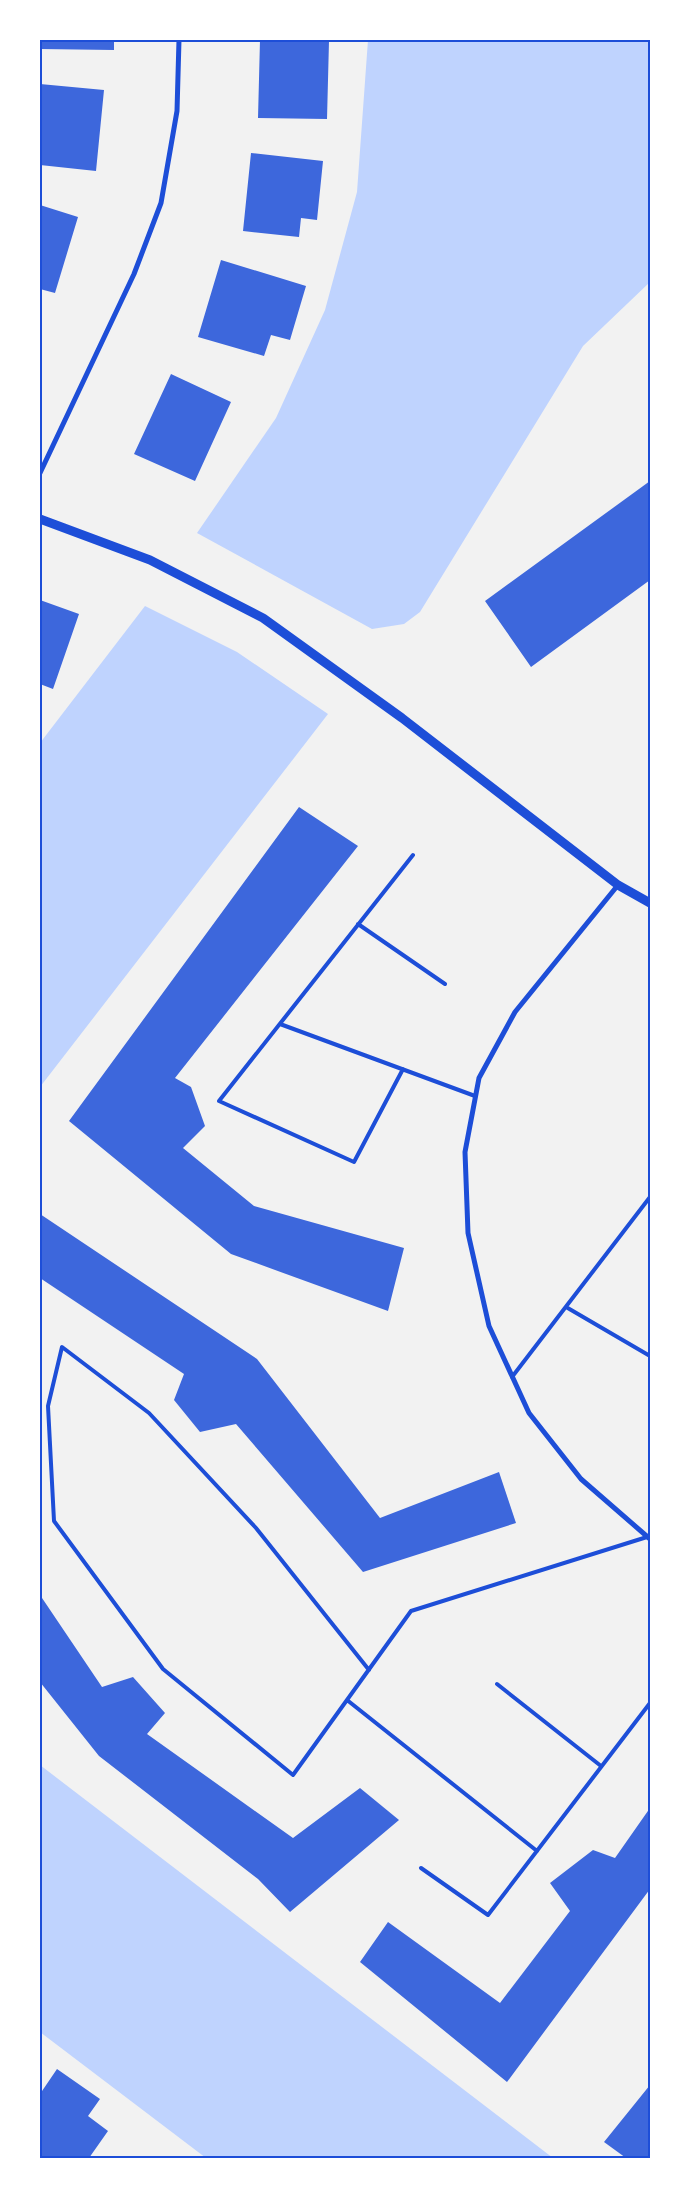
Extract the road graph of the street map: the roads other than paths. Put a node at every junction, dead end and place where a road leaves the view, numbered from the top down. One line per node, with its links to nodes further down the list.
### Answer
1 (179, 40): 2 (street)
2 (40, 473)
3 (40, 519): 5 (street)
4 (413, 855): 7 (lane)
5 (618, 885): 6 (street); 11 (street)
6 (650, 903)
7 (358, 924): 8 (lane); 9 (lane)
8 (445, 984)
9 (280, 1024): 10 (lane); 10 (lane)
10 (403, 1069): 11 (lane)
11 (475, 1096): 15 (street)
12 (650, 1197): 13 (lane)
13 (566, 1307): 14 (lane); 15 (lane)
14 (650, 1356)
15 (512, 1377): 16 (street)
16 (648, 1538): 17 (lane)
17 (369, 1670): 19 (lane); 19 (lane)
18 (497, 1684): 21 (lane)
19 (348, 1700): 22 (lane)
20 (650, 1703): 21 (lane)
21 (602, 1766): 22 (lane)
22 (537, 1851): 23 (lane)
23 (421, 1868)

